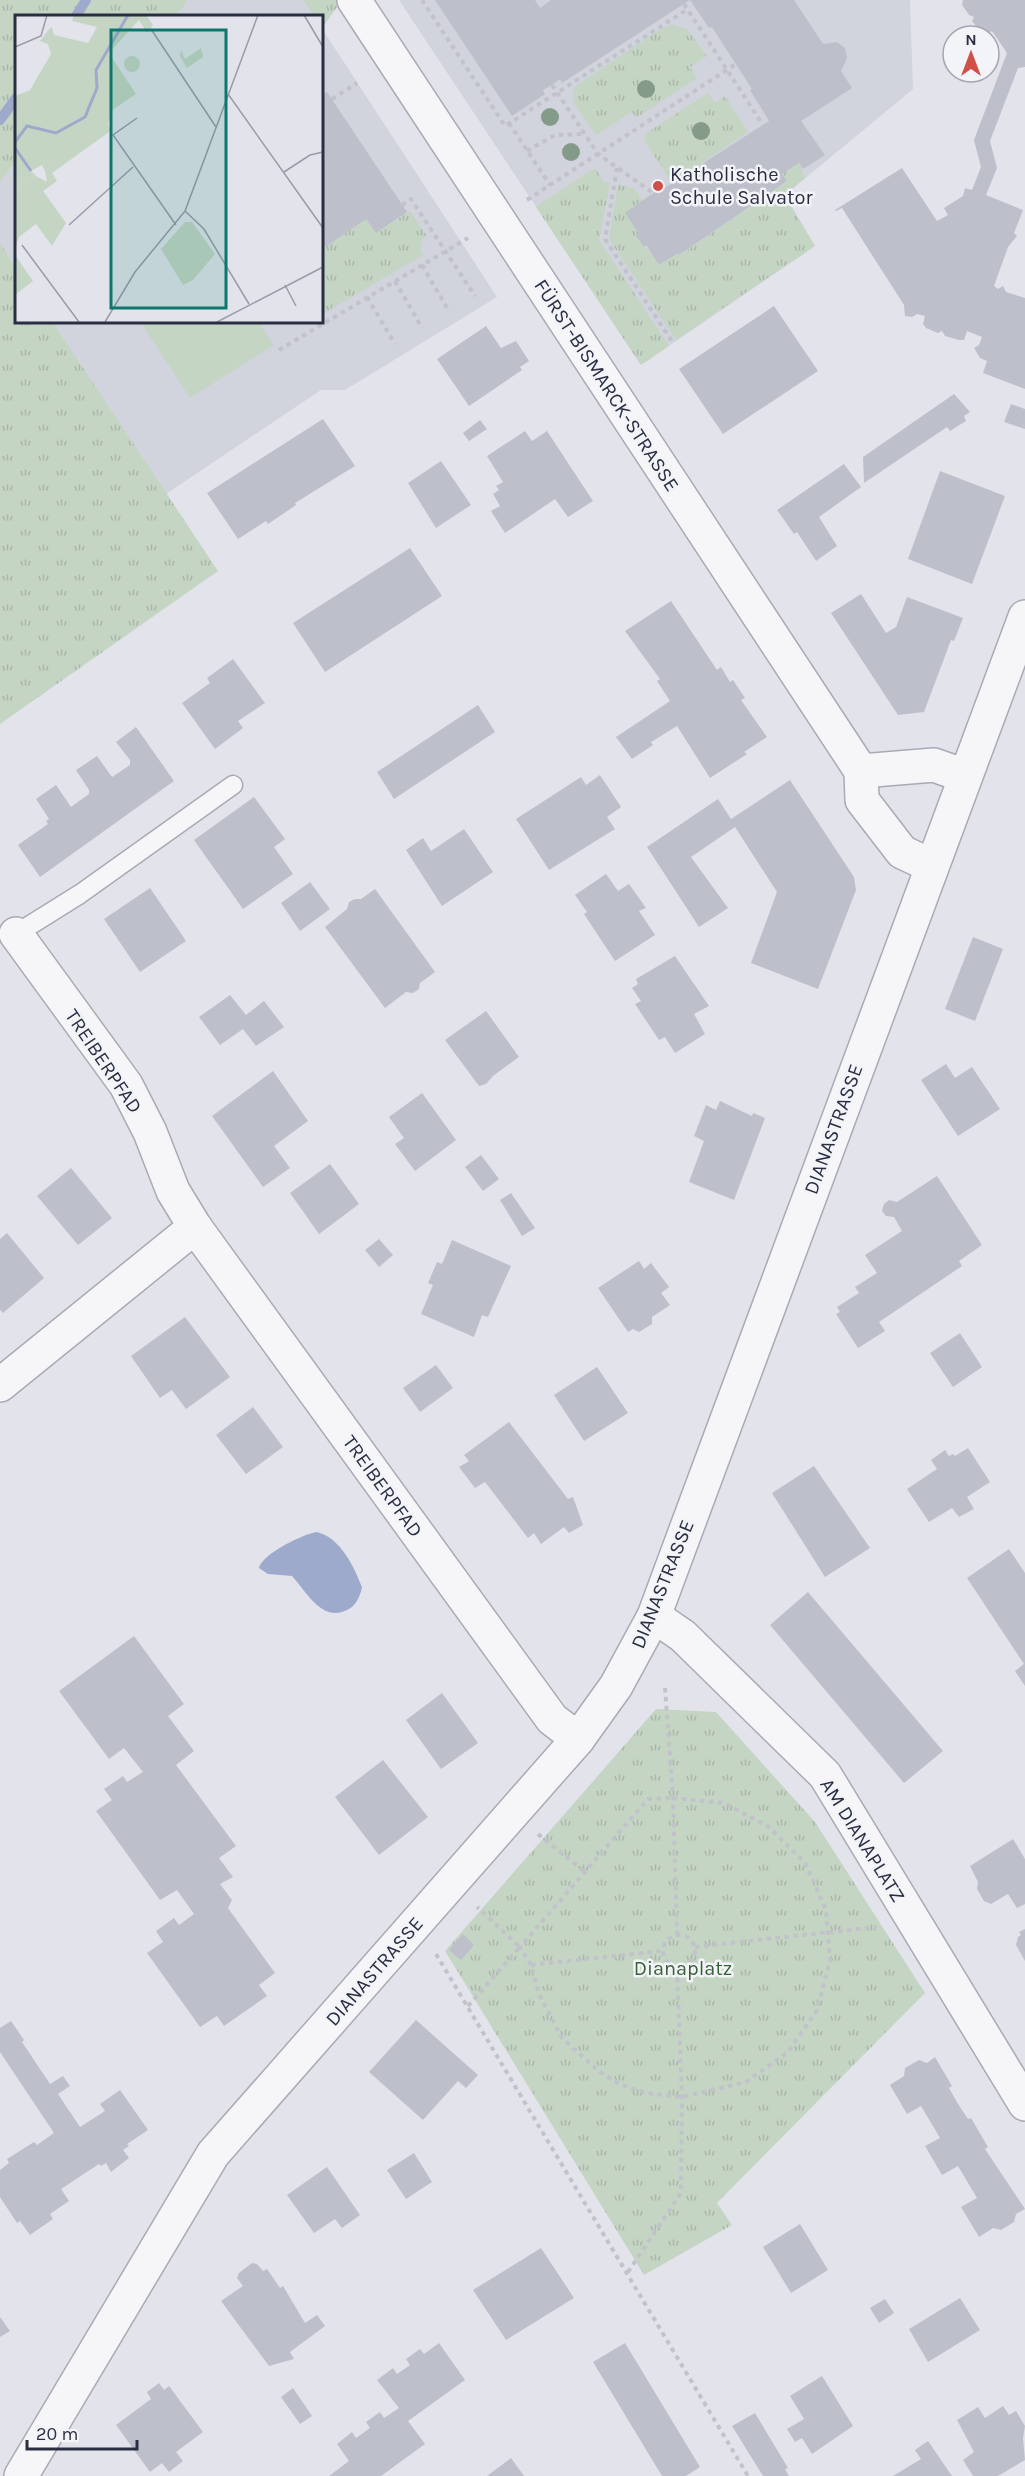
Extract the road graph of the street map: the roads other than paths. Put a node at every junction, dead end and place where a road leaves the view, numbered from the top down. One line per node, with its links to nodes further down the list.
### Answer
1 (354, 0): 3 (street, FÜRST-BISMARCK-STRASSE)
2 (1025, 616): 4 (street, DIANASTRASSE)
3 (861, 771): 4 (street); 6 (street)
4 (965, 776): 6 (street, DIANASTRASSE)
5 (233, 785): 7 (lane)
6 (932, 866): 10 (street, DIANASTRASSE)
7 (16, 934): 8 (street, TREIBERPFAD)
8 (195, 1227): 9 (street); 11 (street, TREIBERPFAD)
9 (0, 1384)
10 (654, 1616): 11 (street, DIANASTRASSE); 12 (street, AM DIANAPLATZ)
11 (578, 1739): 13 (street, DIANASTRASSE)
12 (1025, 2104)
13 (21, 2476)

